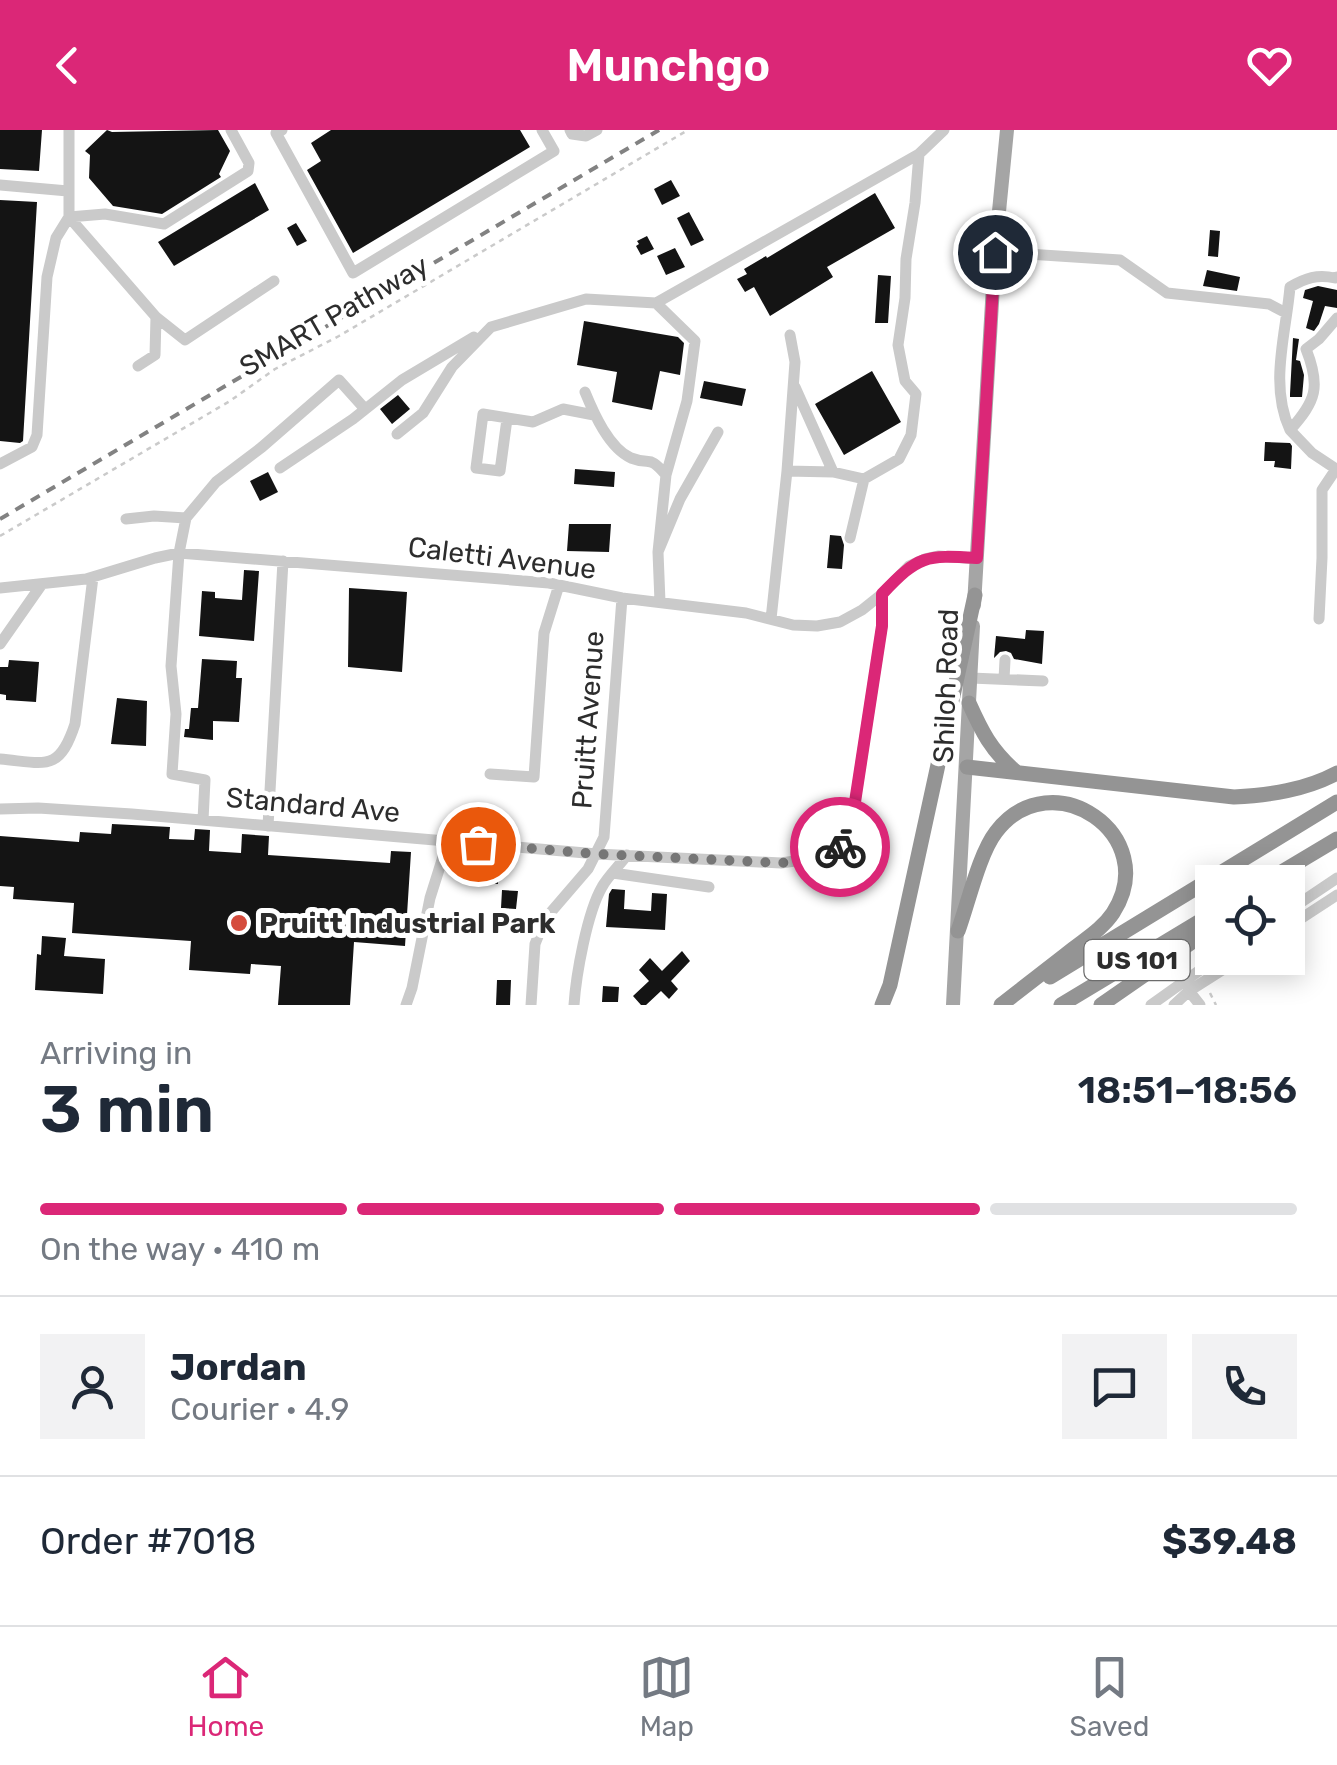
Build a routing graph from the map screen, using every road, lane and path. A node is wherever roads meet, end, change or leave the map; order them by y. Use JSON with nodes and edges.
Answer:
{"nodes":[{"id":1,"x":70,"y":130,"type":"edge"},
{"id":2,"x":231,"y":130,"type":"edge"},
{"id":3,"x":542,"y":130,"type":"edge"},
{"id":4,"x":570,"y":130,"type":"edge"},
{"id":5,"x":597,"y":130,"type":"edge"},
{"id":6,"x":688,"y":130,"type":"edge"},
{"id":7,"x":944,"y":130,"type":"edge"},
{"id":8,"x":1008,"y":130,"type":"edge"},
{"id":9,"x":278,"y":131,"type":"edge"},
{"id":10,"x":919,"y":154,"type":"junction"},
{"id":11,"x":0,"y":185,"type":"edge"},
{"id":12,"x":68,"y":191,"type":"junction"},
{"id":13,"x":69,"y":216,"type":"junction"},
{"id":14,"x":995,"y":252,"type":"junction"},
{"id":15,"x":1337,"y":276,"type":"edge"},
{"id":16,"x":274,"y":281,"type":"dead end"},
{"id":17,"x":656,"y":303,"type":"junction"},
{"id":18,"x":1286,"y":313,"type":"junction"},
{"id":19,"x":156,"y":318,"type":"junction"},
{"id":20,"x":1337,"y":318,"type":"edge"},
{"id":21,"x":491,"y":327,"type":"junction"},
{"id":22,"x":790,"y":335,"type":"dead end"},
{"id":23,"x":138,"y":366,"type":"dead end"},
{"id":24,"x":793,"y":383,"type":"junction"},
{"id":25,"x":585,"y":392,"type":"dead end"},
{"id":26,"x":365,"y":409,"type":"junction"},
{"id":27,"x":594,"y":415,"type":"junction"},
{"id":28,"x":507,"y":419,"type":"junction"},
{"id":29,"x":1290,"y":430,"type":"junction"},
{"id":30,"x":718,"y":432,"type":"dead end"},
{"id":31,"x":397,"y":434,"type":"dead end"},
{"id":32,"x":0,"y":464,"type":"edge"},
{"id":33,"x":280,"y":468,"type":"dead end"},
{"id":34,"x":787,"y":471,"type":"junction"},
{"id":35,"x":833,"y":472,"type":"junction"},
{"id":36,"x":666,"y":475,"type":"junction"},
{"id":37,"x":864,"y":479,"type":"junction"},
{"id":38,"x":126,"y":518,"type":"dead end"},
{"id":39,"x":186,"y":518,"type":"junction"},
{"id":40,"x":0,"y":536,"type":"edge"},
{"id":41,"x":850,"y":538,"type":"dead end"},
{"id":42,"x":658,"y":552,"type":"junction"},
{"id":43,"x":179,"y":554,"type":"junction"},
{"id":44,"x":977,"y":558,"type":"junction"},
{"id":45,"x":283,"y":561,"type":"junction"},
{"id":46,"x":93,"y":577,"type":"junction"},
{"id":47,"x":42,"y":584,"type":"junction"},
{"id":48,"x":560,"y":585,"type":"junction"},
{"id":49,"x":0,"y":588,"type":"edge"},
{"id":50,"x":882,"y":594,"type":"junction"},
{"id":51,"x":974,"y":595,"type":"junction"},
{"id":52,"x":622,"y":598,"type":"junction"},
{"id":53,"x":660,"y":602,"type":"junction"},
{"id":54,"x":771,"y":619,"type":"junction"},
{"id":55,"x":1319,"y":619,"type":"dead end"},
{"id":56,"x":0,"y":644,"type":"edge"},
{"id":57,"x":1005,"y":660,"type":"dead end"},
{"id":58,"x":970,"y":678,"type":"junction"},
{"id":59,"x":1004,"y":679,"type":"junction"},
{"id":60,"x":1043,"y":680,"type":"dead end"},
{"id":61,"x":970,"y":703,"type":"junction"},
{"id":62,"x":0,"y":759,"type":"edge"},
{"id":63,"x":967,"y":767,"type":"junction"},
{"id":64,"x":1015,"y":771,"type":"junction"},
{"id":65,"x":1337,"y":773,"type":"edge"},
{"id":66,"x":490,"y":774,"type":"dead end"},
{"id":67,"x":1337,"y":802,"type":"edge"},
{"id":68,"x":0,"y":809,"type":"edge"},
{"id":69,"x":203,"y":820,"type":"junction"},
{"id":70,"x":268,"y":826,"type":"junction"},
{"id":71,"x":1337,"y":838,"type":"edge"},
{"id":72,"x":448,"y":841,"type":"junction"},
{"id":73,"x":596,"y":854,"type":"junction"},
{"id":74,"x":627,"y":856,"type":"junction"},
{"id":75,"x":1295,"y":865,"type":"edge"},
{"id":76,"x":612,"y":873,"type":"junction"},
{"id":77,"x":1337,"y":878,"type":"edge"},
{"id":78,"x":710,"y":887,"type":"dead end"},
{"id":79,"x":1337,"y":895,"type":"edge"},
{"id":80,"x":1305,"y":900,"type":"edge"},
{"id":81,"x":1305,"y":916,"type":"edge"},
{"id":82,"x":1195,"y":924,"type":"edge"},
{"id":83,"x":958,"y":932,"type":"junction"},
{"id":84,"x":1195,"y":940,"type":"edge"},
{"id":85,"x":1195,"y":974,"type":"edge"},
{"id":86,"x":1214,"y":975,"type":"edge"},
{"id":87,"x":1208,"y":989,"type":"dead end"},
{"id":88,"x":1189,"y":991,"type":"junction"},
{"id":89,"x":953,"y":1000,"type":"edge"},
{"id":90,"x":406,"y":1005,"type":"edge"},
{"id":91,"x":531,"y":1005,"type":"edge"},
{"id":92,"x":574,"y":1005,"type":"edge"},
{"id":93,"x":882,"y":1005,"type":"edge"},
{"id":94,"x":1002,"y":1005,"type":"edge"},
{"id":95,"x":1061,"y":1005,"type":"edge"},
{"id":96,"x":1100,"y":1005,"type":"edge"},
{"id":97,"x":1151,"y":1005,"type":"edge"},
{"id":98,"x":1174,"y":1005,"type":"edge"},
{"id":99,"x":1200,"y":1005,"type":"edge"},
{"id":100,"x":1216,"y":1005,"type":"edge"}],
"edges":[{"from":1,"to":12,"type":"street"},
{"from":2,"to":13,"type":"street"},
{"from":3,"to":9,"type":"street"},
{"from":4,"to":5,"type":"street"},
{"from":6,"to":40,"type":"path","name":"SMART Pathway"},
{"from":7,"to":10,"type":"street"},
{"from":8,"to":14,"type":"main road","name":"Shiloh Road"},
{"from":10,"to":17,"type":"street"},
{"from":10,"to":37,"type":"street"},
{"from":11,"to":12,"type":"street"},
{"from":12,"to":13,"type":"street"},
{"from":13,"to":19,"type":"street"},
{"from":13,"to":32,"type":"street"},
{"from":14,"to":18,"type":"street"},
{"from":14,"to":44,"type":"main road","name":"Shiloh Road"},
{"from":15,"to":18,"type":"street"},
{"from":16,"to":19,"type":"street"},
{"from":17,"to":21,"type":"street"},
{"from":17,"to":36,"type":"street"},
{"from":18,"to":29,"type":"street"},
{"from":19,"to":23,"type":"street"},
{"from":20,"to":29,"type":"street"},
{"from":21,"to":26,"type":"street"},
{"from":21,"to":31,"type":"street"},
{"from":22,"to":24,"type":"street"},
{"from":24,"to":34,"type":"street"},
{"from":24,"to":35,"type":"street"},
{"from":25,"to":27,"type":"street"},
{"from":26,"to":33,"type":"street"},
{"from":26,"to":39,"type":"street"},
{"from":27,"to":28,"type":"street"},
{"from":27,"to":36,"type":"street"},
{"from":28,"to":28,"type":"street"},
{"from":29,"to":55,"type":"street"},
{"from":30,"to":42,"type":"street"},
{"from":34,"to":35,"type":"street"},
{"from":34,"to":54,"type":"street"},
{"from":35,"to":37,"type":"street"},
{"from":36,"to":42,"type":"street"},
{"from":37,"to":41,"type":"street"},
{"from":38,"to":39,"type":"street"},
{"from":39,"to":43,"type":"street"},
{"from":42,"to":53,"type":"street"},
{"from":43,"to":45,"type":"street","name":"Caletti Avenue"},
{"from":43,"to":46,"type":"street","name":"Caletti Avenue"},
{"from":43,"to":69,"type":"street"},
{"from":44,"to":50,"type":"street","name":"Caletti Avenue"},
{"from":44,"to":51,"type":"main road","name":"Shiloh Road"},
{"from":45,"to":48,"type":"street","name":"Caletti Avenue"},
{"from":45,"to":70,"type":"street"},
{"from":46,"to":47,"type":"street","name":"Caletti Avenue"},
{"from":46,"to":62,"type":"street"},
{"from":47,"to":49,"type":"street","name":"Caletti Avenue"},
{"from":47,"to":56,"type":"street"},
{"from":48,"to":52,"type":"street","name":"Caletti Avenue"},
{"from":48,"to":66,"type":"street"},
{"from":50,"to":54,"type":"street","name":"Caletti Avenue"},
{"from":50,"to":74,"type":"street","name":"Standard Ave"},
{"from":51,"to":58,"type":"main road","name":"Shiloh Road"},
{"from":51,"to":93,"type":"highway"},
{"from":52,"to":53,"type":"street","name":"Caletti Avenue"},
{"from":52,"to":73,"type":"street","name":"Pruitt Avenue"},
{"from":53,"to":54,"type":"street","name":"Caletti Avenue"},
{"from":57,"to":59,"type":"street"},
{"from":58,"to":59,"type":"street"},
{"from":58,"to":61,"type":"main road","name":"Shiloh Road"},
{"from":59,"to":60,"type":"street"},
{"from":61,"to":63,"type":"main road","name":"Shiloh Road"},
{"from":61,"to":64,"type":"highway"},
{"from":63,"to":64,"type":"highway"},
{"from":63,"to":83,"type":"main road","name":"Shiloh Road"},
{"from":64,"to":65,"type":"highway"},
{"from":67,"to":94,"type":"highway","number":"US 101"},
{"from":68,"to":69,"type":"street","name":"Standard Ave"},
{"from":69,"to":70,"type":"street","name":"Standard Ave"},
{"from":70,"to":72,"type":"street","name":"Standard Ave"},
{"from":71,"to":75,"type":"highway"},
{"from":72,"to":73,"type":"street","name":"Standard Ave"},
{"from":72,"to":90,"type":"street"},
{"from":73,"to":74,"type":"street","name":"Standard Ave"},
{"from":73,"to":91,"type":"street","name":"Pruitt Avenue"},
{"from":74,"to":76,"type":"street"},
{"from":76,"to":78,"type":"street"},
{"from":76,"to":92,"type":"street"},
{"from":77,"to":80,"type":"street"},
{"from":79,"to":81,"type":"street"},
{"from":82,"to":95,"type":"highway","number":"US 101"},
{"from":83,"to":89,"type":"main road","name":"Shiloh Road"},
{"from":83,"to":94,"type":"highway"},
{"from":84,"to":96,"type":"highway"},
{"from":85,"to":97,"type":"street"},
{"from":86,"to":88,"type":"street"},
{"from":87,"to":100,"type":"path"},
{"from":88,"to":98,"type":"street"},
{"from":88,"to":99,"type":"street"}]}
